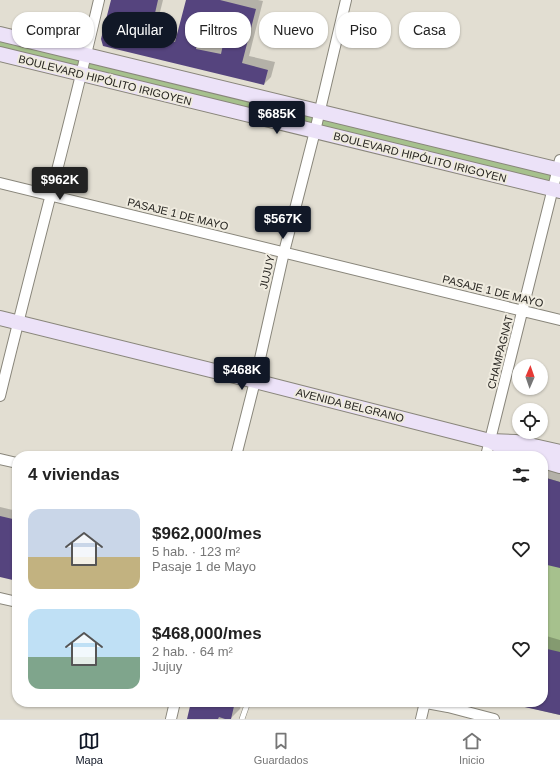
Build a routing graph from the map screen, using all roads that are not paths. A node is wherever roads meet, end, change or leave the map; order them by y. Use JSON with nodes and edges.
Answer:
{"nodes":[{"id":1,"x":99,"y":0,"type":"edge"},
{"id":2,"x":346,"y":0,"type":"edge"},
{"id":3,"x":0,"y":34,"type":"edge"},
{"id":4,"x":0,"y":54,"type":"edge"},
{"id":5,"x":86,"y":55,"type":"junction"},
{"id":6,"x":80,"y":74,"type":"junction"},
{"id":7,"x":319,"y":112,"type":"junction"},
{"id":8,"x":315,"y":131,"type":"junction"},
{"id":9,"x":559,"y":167,"type":"edge"},
{"id":10,"x":0,"y":183,"type":"edge"},
{"id":11,"x":556,"y":191,"type":"edge"},
{"id":12,"x":50,"y":195,"type":"junction"},
{"id":13,"x":284,"y":252,"type":"junction"},
{"id":14,"x":522,"y":311,"type":"junction"},
{"id":15,"x":0,"y":318,"type":"edge"},
{"id":16,"x":560,"y":320,"type":"edge"},
{"id":17,"x":18,"y":323,"type":"junction"},
{"id":18,"x":255,"y":381,"type":"junction"},
{"id":19,"x":0,"y":396,"type":"edge"},
{"id":20,"x":490,"y":441,"type":"junction"},
{"id":21,"x":237,"y":451,"type":"edge"},
{"id":22,"x":487,"y":451,"type":"edge"},
{"id":23,"x":508,"y":451,"type":"edge"},
{"id":24,"x":560,"y":452,"type":"edge"},
{"id":25,"x":0,"y":459,"type":"edge"},
{"id":26,"x":12,"y":462,"type":"edge"},
{"id":27,"x":548,"y":462,"type":"edge"},
{"id":28,"x":560,"y":466,"type":"edge"},
{"id":29,"x":0,"y":598,"type":"edge"},
{"id":30,"x":12,"y":601,"type":"edge"},
{"id":31,"x":174,"y":707,"type":"edge"},
{"id":32,"x":246,"y":707,"type":"edge"},
{"id":33,"x":423,"y":707,"type":"edge"},
{"id":34,"x":448,"y":707,"type":"edge"},
{"id":35,"x":171,"y":719,"type":"edge"},
{"id":36,"x":242,"y":719,"type":"edge"},
{"id":37,"x":421,"y":719,"type":"edge"},
{"id":38,"x":494,"y":719,"type":"edge"}],
"edges":[{"from":1,"to":5,"type":"street"},
{"from":2,"to":7,"type":"street","name":"JUJUY"},
{"from":3,"to":5,"type":"street","name":"BOULEVARD HIPÓLITO IRIGOYEN"},
{"from":4,"to":6,"type":"street","name":"BOULEVARD HIPÓLITO IRIGOYEN"},
{"from":5,"to":6,"type":"street"},
{"from":5,"to":7,"type":"street","name":"BOULEVARD HIPÓLITO IRIGOYEN"},
{"from":6,"to":8,"type":"street","name":"BOULEVARD HIPÓLITO IRIGOYEN"},
{"from":6,"to":12,"type":"street"},
{"from":7,"to":8,"type":"street","name":"JUJUY"},
{"from":7,"to":9,"type":"street","name":"BOULEVARD HIPÓLITO IRIGOYEN"},
{"from":8,"to":11,"type":"street","name":"BOULEVARD HIPÓLITO IRIGOYEN"},
{"from":8,"to":13,"type":"street","name":"JUJUY"},
{"from":9,"to":11,"type":"street","name":"CHAMPAGNAT"},
{"from":10,"to":12,"type":"street","name":"PASAJE 1 DE MAYO"},
{"from":11,"to":14,"type":"street","name":"CHAMPAGNAT"},
{"from":12,"to":13,"type":"street","name":"PASAJE 1 DE MAYO"},
{"from":12,"to":17,"type":"street"},
{"from":13,"to":14,"type":"street","name":"PASAJE 1 DE MAYO"},
{"from":13,"to":18,"type":"street","name":"JUJUY"},
{"from":14,"to":16,"type":"street","name":"PASAJE 1 DE MAYO"},
{"from":14,"to":20,"type":"street","name":"CHAMPAGNAT"},
{"from":15,"to":17,"type":"street","name":"AVENIDA BELGRANO"},
{"from":17,"to":18,"type":"street","name":"AVENIDA BELGRANO"},
{"from":17,"to":19,"type":"street"},
{"from":18,"to":20,"type":"street","name":"AVENIDA BELGRANO"},
{"from":18,"to":21,"type":"street","name":"JUJUY"},
{"from":20,"to":22,"type":"street","name":"CHAMPAGNAT"},
{"from":20,"to":23,"type":"street","name":"AVENIDA BELGRANO"},
{"from":20,"to":24,"type":"street","name":"AVENIDA BELGRANO"},
{"from":25,"to":26,"type":"street"},
{"from":27,"to":28,"type":"street"},
{"from":29,"to":30,"type":"street"},
{"from":31,"to":35,"type":"street"},
{"from":32,"to":36,"type":"lane"},
{"from":33,"to":37,"type":"street"},
{"from":34,"to":38,"type":"street"}]}
